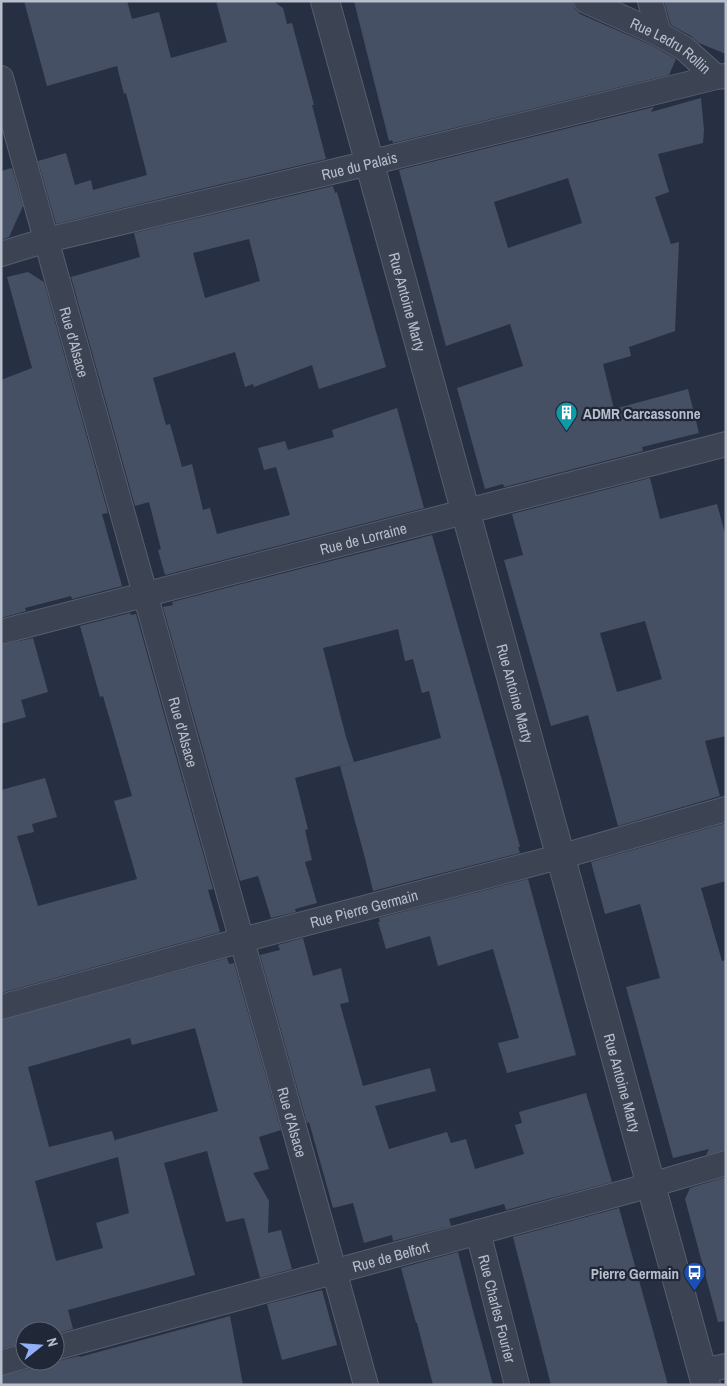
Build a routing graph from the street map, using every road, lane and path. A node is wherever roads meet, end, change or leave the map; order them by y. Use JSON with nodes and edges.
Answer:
{"nodes":[{"id":1,"x":325,"y":1,"type":"edge"},
{"id":2,"x":586,"y":1,"type":"edge"},
{"id":3,"x":650,"y":1,"type":"edge"},
{"id":4,"x":659,"y":34,"type":"junction"},
{"id":5,"x":721,"y":76,"type":"edge"},
{"id":6,"x":1,"y":78,"type":"edge"},
{"id":7,"x":369,"y":163,"type":"junction"},
{"id":8,"x":46,"y":240,"type":"junction"},
{"id":9,"x":1,"y":254,"type":"edge"},
{"id":10,"x":726,"y":444,"type":"edge"},
{"id":11,"x":466,"y":512,"type":"junction"},
{"id":12,"x":145,"y":594,"type":"junction"},
{"id":13,"x":1,"y":632,"type":"edge"},
{"id":14,"x":726,"y":809,"type":"edge"},
{"id":15,"x":560,"y":856,"type":"junction"},
{"id":16,"x":242,"y":940,"type":"junction"},
{"id":17,"x":1,"y":1007,"type":"edge"},
{"id":18,"x":726,"y":1163,"type":"edge"},
{"id":19,"x":651,"y":1185,"type":"junction"},
{"id":20,"x":478,"y":1232,"type":"junction"},
{"id":21,"x":334,"y":1271,"type":"junction"},
{"id":22,"x":65,"y":1345,"type":"edge"},
{"id":23,"x":15,"y":1359,"type":"edge"},
{"id":24,"x":1,"y":1363,"type":"edge"},
{"id":25,"x":711,"y":1374,"type":"edge"},
{"id":26,"x":366,"y":1385,"type":"edge"},
{"id":27,"x":517,"y":1385,"type":"edge"}],
"edges":[{"from":1,"to":7,"type":"street","name":"Rue Antoine Marty"},
{"from":2,"to":4,"type":"street","name":"Rue Ledru Rollin"},
{"from":3,"to":4,"type":"street"},
{"from":4,"to":5,"type":"street","name":"Rue Ledru Rollin"},
{"from":5,"to":7,"type":"street","name":"Rue du Palais"},
{"from":6,"to":8,"type":"street","name":"Rue d'Alsace"},
{"from":7,"to":8,"type":"street","name":"Rue du Palais"},
{"from":7,"to":11,"type":"street","name":"Rue Antoine Marty"},
{"from":8,"to":9,"type":"street","name":"Rue du Palais"},
{"from":8,"to":12,"type":"street","name":"Rue d'Alsace"},
{"from":10,"to":11,"type":"street","name":"Rue de Lorraine"},
{"from":11,"to":12,"type":"street","name":"Rue de Lorraine"},
{"from":11,"to":15,"type":"street","name":"Rue Antoine Marty"},
{"from":12,"to":13,"type":"street","name":"Rue de Lorraine"},
{"from":12,"to":16,"type":"street","name":"Rue d'Alsace"},
{"from":14,"to":15,"type":"street","name":"Rue Pierre Germain"},
{"from":15,"to":16,"type":"street","name":"Rue Pierre Germain"},
{"from":15,"to":19,"type":"street","name":"Rue Antoine Marty"},
{"from":16,"to":17,"type":"street","name":"Rue Pierre Germain"},
{"from":16,"to":21,"type":"street","name":"Rue d'Alsace"},
{"from":18,"to":19,"type":"street","name":"Rue de Belfort"},
{"from":19,"to":20,"type":"street","name":"Rue de Belfort"},
{"from":19,"to":25,"type":"street","name":"Rue Antoine Marty"},
{"from":20,"to":21,"type":"street","name":"Rue de Belfort"},
{"from":20,"to":27,"type":"street","name":"Rue Charles Fourier"},
{"from":21,"to":22,"type":"street","name":"Rue de Belfort"},
{"from":21,"to":26,"type":"street","name":"Rue d'Alsace"},
{"from":23,"to":24,"type":"street"}]}
